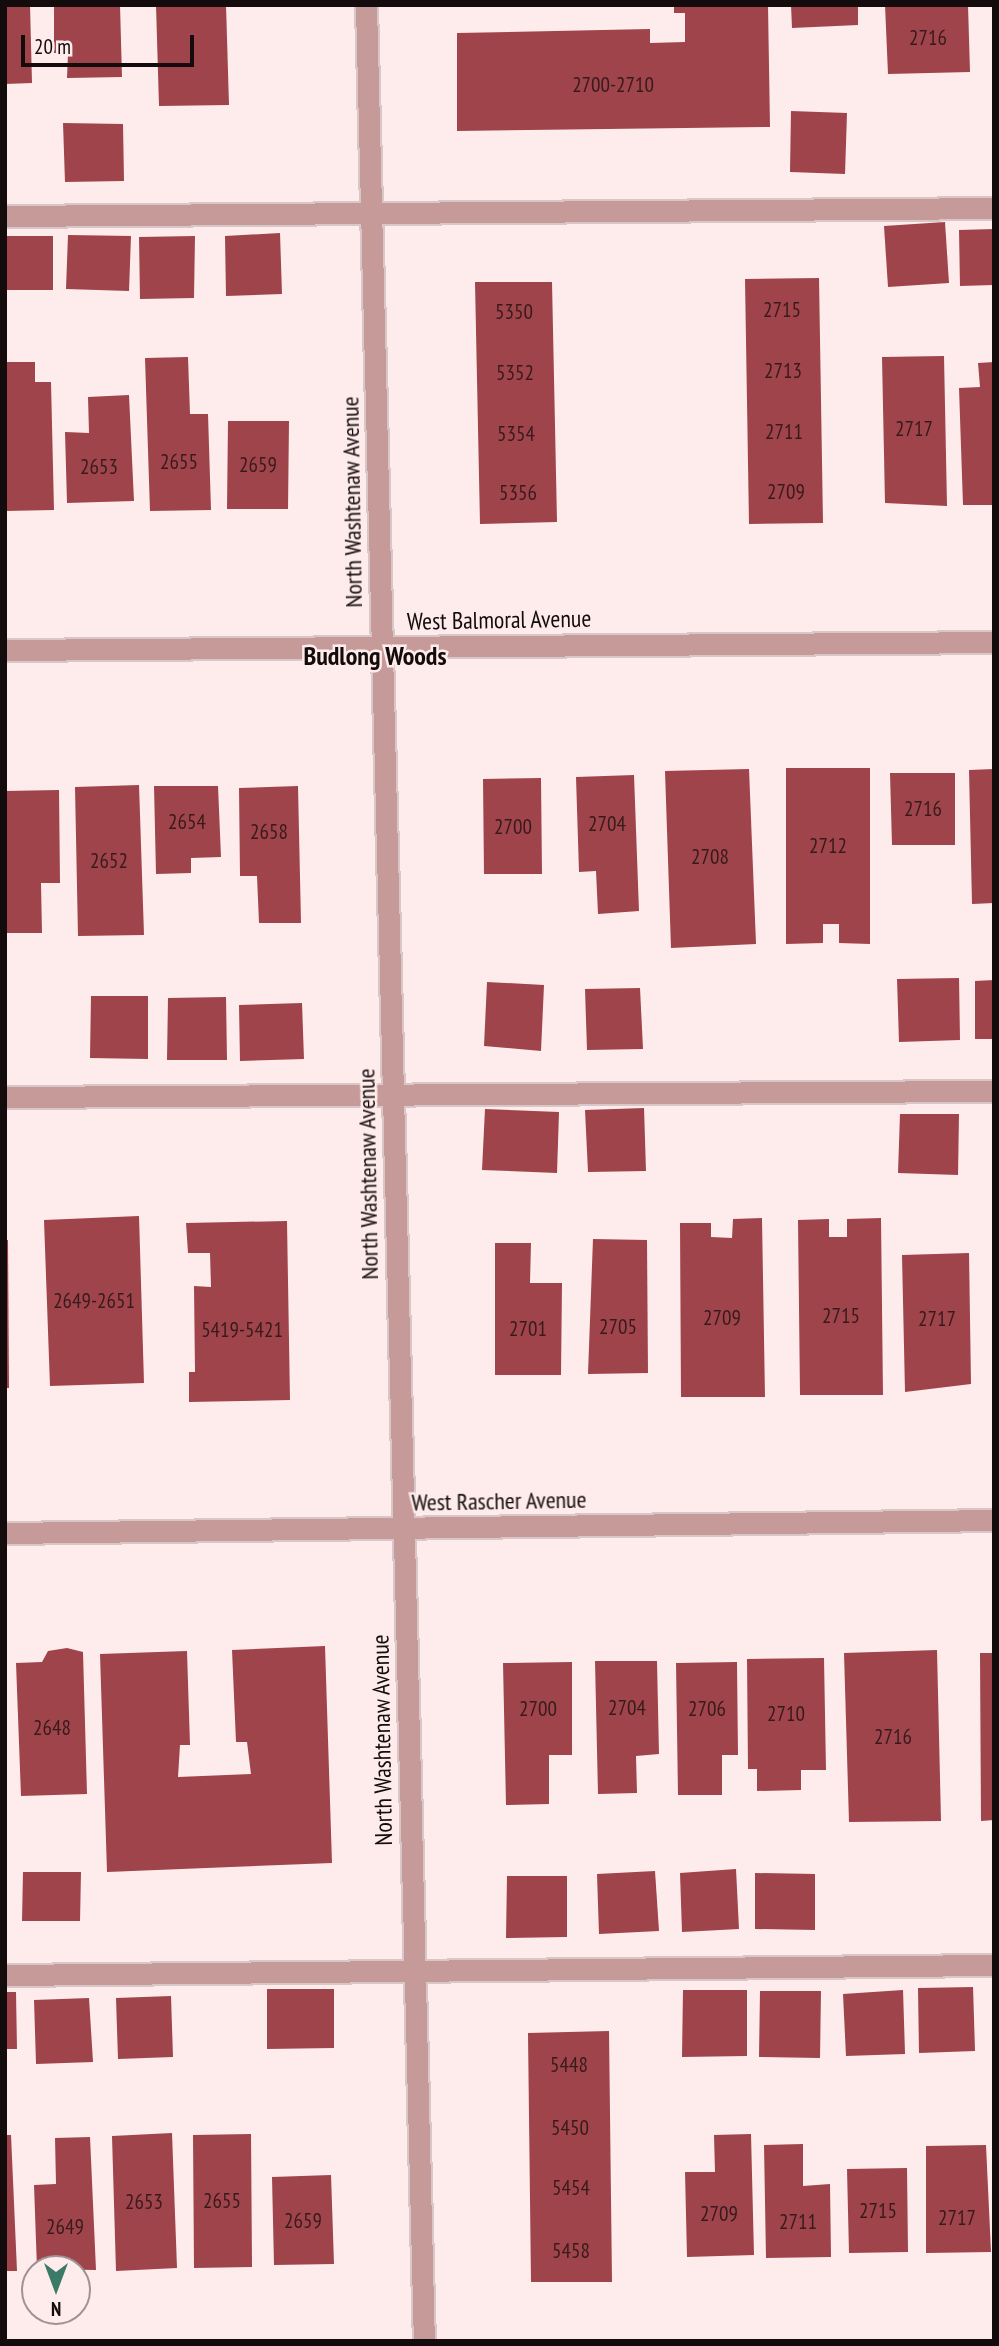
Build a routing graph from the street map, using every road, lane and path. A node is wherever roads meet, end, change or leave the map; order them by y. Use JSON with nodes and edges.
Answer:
{"nodes":[{"id":1,"x":366,"y":5,"type":"edge"},
{"id":2,"x":994,"y":208,"type":"edge"},
{"id":3,"x":371,"y":213,"type":"junction"},
{"id":4,"x":5,"y":216,"type":"edge"},
{"id":5,"x":994,"y":642,"type":"edge"},
{"id":6,"x":381,"y":647,"type":"junction"},
{"id":7,"x":5,"y":650,"type":"edge"},
{"id":8,"x":994,"y":1091,"type":"edge"},
{"id":9,"x":393,"y":1095,"type":"junction"},
{"id":10,"x":5,"y":1097,"type":"edge"},
{"id":11,"x":994,"y":1520,"type":"edge"},
{"id":12,"x":403,"y":1528,"type":"junction"},
{"id":13,"x":5,"y":1533,"type":"edge"},
{"id":14,"x":994,"y":1965,"type":"edge"},
{"id":15,"x":414,"y":1971,"type":"junction"},
{"id":16,"x":5,"y":1975,"type":"edge"},
{"id":17,"x":424,"y":2341,"type":"edge"}],
"edges":[{"from":1,"to":3,"type":"street","name":"North Washtenaw Avenue"},
{"from":2,"to":3,"type":"street"},
{"from":3,"to":4,"type":"street"},
{"from":3,"to":6,"type":"street","name":"North Washtenaw Avenue"},
{"from":5,"to":6,"type":"street","name":"West Balmoral Avenue"},
{"from":6,"to":7,"type":"street","name":"West Balmoral Avenue"},
{"from":6,"to":9,"type":"street","name":"North Washtenaw Avenue"},
{"from":8,"to":9,"type":"street"},
{"from":9,"to":10,"type":"street"},
{"from":9,"to":12,"type":"street","name":"North Washtenaw Avenue"},
{"from":11,"to":12,"type":"street","name":"West Rascher Avenue"},
{"from":12,"to":13,"type":"street","name":"West Rascher Avenue"},
{"from":12,"to":15,"type":"street","name":"North Washtenaw Avenue"},
{"from":14,"to":15,"type":"street"},
{"from":15,"to":16,"type":"street"},
{"from":15,"to":17,"type":"street","name":"North Washtenaw Avenue"}]}
